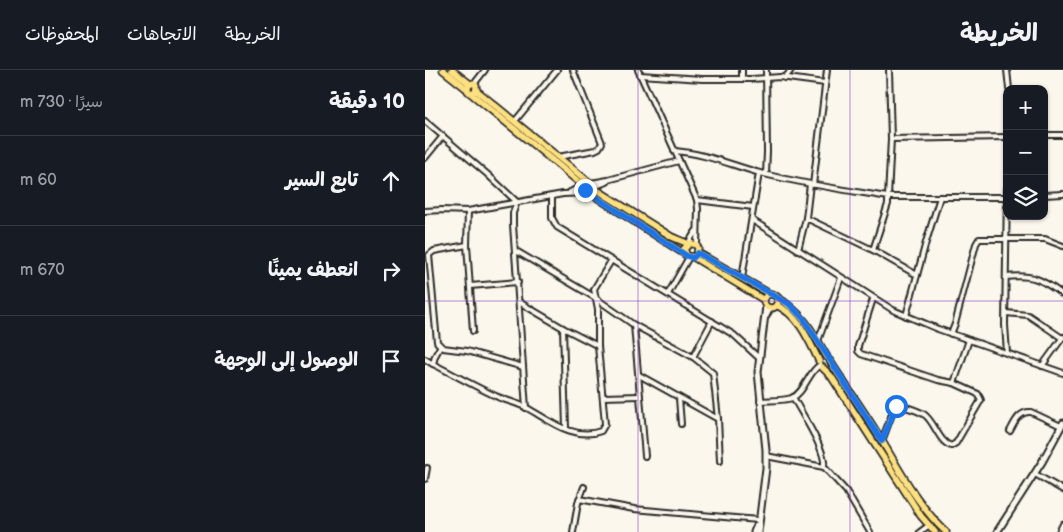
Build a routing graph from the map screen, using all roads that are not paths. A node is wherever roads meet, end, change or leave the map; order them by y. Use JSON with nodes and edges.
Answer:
{"nodes":[{"id":1,"x":443,"y":70,"type":"edge"},
{"id":2,"x":452,"y":70,"type":"edge"},
{"id":3,"x":485,"y":70,"type":"edge"},
{"id":4,"x":557,"y":70,"type":"edge"},
{"id":5,"x":573,"y":70,"type":"edge"},
{"id":6,"x":638,"y":70,"type":"edge"},
{"id":7,"x":742,"y":70,"type":"edge"},
{"id":8,"x":766,"y":70,"type":"edge"},
{"id":9,"x":791,"y":70,"type":"edge"},
{"id":10,"x":827,"y":70,"type":"edge"},
{"id":11,"x":889,"y":70,"type":"edge"},
{"id":12,"x":1007,"y":70,"type":"edge"},
{"id":13,"x":640,"y":75,"type":"junction"},
{"id":14,"x":766,"y":78,"type":"junction"},
{"id":15,"x":785,"y":78,"type":"junction"},
{"id":16,"x":742,"y":79,"type":"junction"},
{"id":17,"x":825,"y":83,"type":"junction"},
{"id":18,"x":1009,"y":85,"type":"edge"},
{"id":19,"x":472,"y":88,"type":"junction"},
{"id":20,"x":425,"y":120,"type":"edge"},
{"id":21,"x":515,"y":121,"type":"junction"},
{"id":22,"x":1063,"y":134,"type":"edge"},
{"id":23,"x":1048,"y":135,"type":"edge"},
{"id":24,"x":443,"y":136,"type":"junction"},
{"id":25,"x":1003,"y":137,"type":"edge"},
{"id":26,"x":891,"y":138,"type":"junction"},
{"id":27,"x":674,"y":151,"type":"junction"},
{"id":28,"x":558,"y":157,"type":"junction"},
{"id":29,"x":425,"y":158,"type":"edge"},
{"id":30,"x":679,"y":161,"type":"junction"},
{"id":31,"x":759,"y":173,"type":"junction"},
{"id":32,"x":766,"y":174,"type":"junction"},
{"id":33,"x":812,"y":185,"type":"junction"},
{"id":34,"x":589,"y":187,"type":"junction"},
{"id":35,"x":563,"y":194,"type":"junction"},
{"id":36,"x":1063,"y":194,"type":"edge"},
{"id":37,"x":1048,"y":195,"type":"edge"},
{"id":38,"x":552,"y":196,"type":"junction"},
{"id":39,"x":941,"y":197,"type":"junction"},
{"id":40,"x":1003,"y":197,"type":"edge"},
{"id":41,"x":887,"y":198,"type":"junction"},
{"id":42,"x":697,"y":200,"type":"junction"},
{"id":43,"x":517,"y":202,"type":"junction"},
{"id":44,"x":753,"y":207,"type":"junction"},
{"id":45,"x":425,"y":211,"type":"edge"},
{"id":46,"x":468,"y":212,"type":"junction"},
{"id":47,"x":805,"y":218,"type":"junction"},
{"id":48,"x":752,"y":220,"type":"junction"},
{"id":49,"x":1006,"y":220,"type":"edge"},
{"id":50,"x":1005,"y":240,"type":"junction"},
{"id":51,"x":692,"y":244,"type":"junction"},
{"id":52,"x":467,"y":245,"type":"junction"},
{"id":53,"x":1063,"y":246,"type":"edge"},
{"id":54,"x":434,"y":250,"type":"junction"},
{"id":55,"x":798,"y":250,"type":"junction"},
{"id":56,"x":873,"y":250,"type":"junction"},
{"id":57,"x":516,"y":251,"type":"junction"},
{"id":58,"x":425,"y":252,"type":"edge"},
{"id":59,"x":698,"y":253,"type":"junction"},
{"id":60,"x":689,"y":257,"type":"junction"},
{"id":61,"x":611,"y":261,"type":"junction"},
{"id":62,"x":917,"y":275,"type":"junction"},
{"id":63,"x":1006,"y":277,"type":"junction"},
{"id":64,"x":742,"y":278,"type":"junction"},
{"id":65,"x":841,"y":278,"type":"junction"},
{"id":66,"x":518,"y":282,"type":"junction"},
{"id":67,"x":470,"y":286,"type":"junction"},
{"id":68,"x":668,"y":294,"type":"junction"},
{"id":69,"x":772,"y":295,"type":"junction"},
{"id":70,"x":1063,"y":295,"type":"edge"},
{"id":71,"x":594,"y":297,"type":"junction"},
{"id":72,"x":873,"y":299,"type":"junction"},
{"id":73,"x":519,"y":302,"type":"junction"},
{"id":74,"x":769,"y":305,"type":"junction"},
{"id":75,"x":1006,"y":313,"type":"junction"},
{"id":76,"x":907,"y":316,"type":"junction"},
{"id":77,"x":712,"y":322,"type":"junction"},
{"id":78,"x":634,"y":325,"type":"junction"},
{"id":79,"x":563,"y":328,"type":"junction"},
{"id":80,"x":473,"y":332,"type":"dead end"},
{"id":81,"x":951,"y":334,"type":"junction"},
{"id":82,"x":1063,"y":338,"type":"edge"},
{"id":83,"x":969,"y":340,"type":"junction"},
{"id":84,"x":818,"y":341,"type":"junction"},
{"id":85,"x":598,"y":346,"type":"junction"},
{"id":86,"x":440,"y":347,"type":"junction"},
{"id":87,"x":1007,"y":353,"type":"junction"},
{"id":88,"x":693,"y":356,"type":"junction"},
{"id":89,"x":759,"y":358,"type":"junction"},
{"id":90,"x":828,"y":359,"type":"junction"},
{"id":91,"x":425,"y":360,"type":"edge"},
{"id":92,"x":433,"y":364,"type":"junction"},
{"id":93,"x":821,"y":364,"type":"junction"},
{"id":94,"x":1042,"y":366,"type":"junction"},
{"id":95,"x":523,"y":367,"type":"junction"},
{"id":96,"x":1063,"y":373,"type":"edge"},
{"id":97,"x":639,"y":375,"type":"junction"},
{"id":98,"x":954,"y":383,"type":"junction"},
{"id":99,"x":603,"y":396,"type":"junction"},
{"id":100,"x":640,"y":396,"type":"junction"},
{"id":101,"x":793,"y":397,"type":"junction"},
{"id":102,"x":679,"y":398,"type":"junction"},
{"id":103,"x":760,"y":401,"type":"junction"},
{"id":104,"x":526,"y":408,"type":"junction"},
{"id":105,"x":718,"y":419,"type":"junction"},
{"id":106,"x":681,"y":424,"type":"dead end"},
{"id":107,"x":1062,"y":425,"type":"edge"},
{"id":108,"x":566,"y":428,"type":"junction"},
{"id":109,"x":1010,"y":432,"type":"dead end"},
{"id":110,"x":882,"y":441,"type":"junction"},
{"id":111,"x":645,"y":456,"type":"dead end"},
{"id":112,"x":766,"y":456,"type":"junction"},
{"id":113,"x":720,"y":461,"type":"dead end"},
{"id":114,"x":824,"y":467,"type":"junction"},
{"id":115,"x":427,"y":468,"type":"dead end"},
{"id":116,"x":1035,"y":474,"type":"junction"},
{"id":117,"x":425,"y":479,"type":"edge"},
{"id":118,"x":584,"y":487,"type":"dead end"},
{"id":119,"x":1063,"y":490,"type":"edge"},
{"id":120,"x":579,"y":499,"type":"junction"},
{"id":121,"x":758,"y":522,"type":"junction"},
{"id":122,"x":1063,"y":524,"type":"edge"},
{"id":123,"x":928,"y":526,"type":"junction"},
{"id":124,"x":573,"y":532,"type":"edge"},
{"id":125,"x":754,"y":532,"type":"edge"},
{"id":126,"x":758,"y":532,"type":"edge"},
{"id":127,"x":870,"y":532,"type":"edge"},
{"id":128,"x":920,"y":532,"type":"edge"},
{"id":129,"x":935,"y":532,"type":"edge"},
{"id":130,"x":946,"y":532,"type":"edge"},
{"id":131,"x":997,"y":532,"type":"edge"},
{"id":132,"x":1059,"y":532,"type":"edge"}],
"edges":[{"from":1,"to":19,"type":"main road"},
{"from":2,"to":19,"type":"main road"},
{"from":3,"to":19,"type":"street"},
{"from":4,"to":21,"type":"street"},
{"from":5,"to":28,"type":"street"},
{"from":6,"to":13,"type":"street"},
{"from":7,"to":16,"type":"street"},
{"from":8,"to":14,"type":"street"},
{"from":9,"to":15,"type":"street"},
{"from":10,"to":17,"type":"street"},
{"from":11,"to":26,"type":"street"},
{"from":12,"to":18,"type":"street"},
{"from":13,"to":16,"type":"street"},
{"from":13,"to":27,"type":"street"},
{"from":14,"to":15,"type":"street"},
{"from":14,"to":16,"type":"street"},
{"from":14,"to":32,"type":"street"},
{"from":15,"to":17,"type":"street"},
{"from":17,"to":33,"type":"street"},
{"from":19,"to":21,"type":"main road"},
{"from":19,"to":34,"type":"main road"},
{"from":20,"to":24,"type":"street"},
{"from":21,"to":28,"type":"main road"},
{"from":22,"to":23,"type":"street"},
{"from":24,"to":29,"type":"street"},
{"from":24,"to":43,"type":"street"},
{"from":25,"to":26,"type":"street"},
{"from":26,"to":41,"type":"street"},
{"from":27,"to":30,"type":"street"},
{"from":27,"to":31,"type":"street"},
{"from":28,"to":34,"type":"main road"},
{"from":30,"to":34,"type":"street"},
{"from":30,"to":42,"type":"street"},
{"from":31,"to":32,"type":"street"},
{"from":31,"to":44,"type":"street"},
{"from":32,"to":33,"type":"street"},
{"from":33,"to":41,"type":"street"},
{"from":33,"to":47,"type":"street"},
{"from":34,"to":35,"type":"street"},
{"from":34,"to":35,"type":"street"},
{"from":34,"to":51,"type":"main road"},
{"from":34,"to":60,"type":"main road"},
{"from":35,"to":38,"type":"street"},
{"from":36,"to":37,"type":"street"},
{"from":38,"to":43,"type":"street"},
{"from":38,"to":61,"type":"street"},
{"from":39,"to":40,"type":"street"},
{"from":39,"to":41,"type":"street"},
{"from":39,"to":62,"type":"street"},
{"from":41,"to":56,"type":"street"},
{"from":42,"to":44,"type":"street"},
{"from":42,"to":51,"type":"street"},
{"from":43,"to":46,"type":"street"},
{"from":43,"to":57,"type":"street"},
{"from":44,"to":48,"type":"street"},
{"from":45,"to":46,"type":"street"},
{"from":46,"to":52,"type":"street"},
{"from":47,"to":55,"type":"street"},
{"from":47,"to":56,"type":"street"},
{"from":48,"to":55,"type":"street"},
{"from":48,"to":64,"type":"street"},
{"from":49,"to":50,"type":"street"},
{"from":50,"to":53,"type":"street"},
{"from":50,"to":63,"type":"street"},
{"from":50,"to":81,"type":"street"},
{"from":51,"to":59,"type":"main road"},
{"from":51,"to":60,"type":"main road"},
{"from":52,"to":54,"type":"street"},
{"from":52,"to":67,"type":"street"},
{"from":54,"to":58,"type":"street"},
{"from":54,"to":86,"type":"street"},
{"from":55,"to":65,"type":"street"},
{"from":56,"to":62,"type":"street"},
{"from":57,"to":66,"type":"street"},
{"from":57,"to":71,"type":"street"},
{"from":59,"to":60,"type":"main road"},
{"from":59,"to":64,"type":"main road"},
{"from":60,"to":68,"type":"street"},
{"from":60,"to":74,"type":"main road"},
{"from":61,"to":68,"type":"street"},
{"from":61,"to":71,"type":"street"},
{"from":62,"to":76,"type":"street"},
{"from":63,"to":70,"type":"street"},
{"from":63,"to":75,"type":"street"},
{"from":64,"to":69,"type":"main road"},
{"from":65,"to":72,"type":"street"},
{"from":65,"to":84,"type":"street"},
{"from":66,"to":67,"type":"street"},
{"from":66,"to":73,"type":"street"},
{"from":67,"to":80,"type":"street"},
{"from":68,"to":77,"type":"street"},
{"from":69,"to":74,"type":"main road"},
{"from":69,"to":74,"type":"main road"},
{"from":69,"to":84,"type":"main road"},
{"from":71,"to":78,"type":"street"},
{"from":71,"to":85,"type":"street"},
{"from":72,"to":76,"type":"street"},
{"from":72,"to":98,"type":"street"},
{"from":73,"to":79,"type":"street"},
{"from":73,"to":95,"type":"street"},
{"from":74,"to":89,"type":"street"},
{"from":74,"to":93,"type":"main road"},
{"from":75,"to":82,"type":"street"},
{"from":75,"to":87,"type":"street"},
{"from":76,"to":81,"type":"street"},
{"from":77,"to":88,"type":"street"},
{"from":77,"to":89,"type":"street"},
{"from":78,"to":88,"type":"street"},
{"from":78,"to":97,"type":"street"},
{"from":79,"to":85,"type":"street"},
{"from":79,"to":108,"type":"street"},
{"from":81,"to":83,"type":"street"},
{"from":82,"to":94,"type":"street"},
{"from":83,"to":87,"type":"street"},
{"from":83,"to":98,"type":"street"},
{"from":84,"to":90,"type":"main road"},
{"from":85,"to":99,"type":"street"},
{"from":86,"to":92,"type":"street"},
{"from":86,"to":95,"type":"street"},
{"from":87,"to":94,"type":"street"},
{"from":88,"to":105,"type":"street"},
{"from":89,"to":103,"type":"street"},
{"from":90,"to":93,"type":"main road"},
{"from":90,"to":93,"type":"main road"},
{"from":90,"to":110,"type":"main road"},
{"from":91,"to":92,"type":"street"},
{"from":92,"to":104,"type":"street"},
{"from":93,"to":101,"type":"street"},
{"from":93,"to":123,"type":"main road"},
{"from":94,"to":96,"type":"street"},
{"from":95,"to":104,"type":"street"},
{"from":97,"to":100,"type":"street"},
{"from":97,"to":102,"type":"street"},
{"from":98,"to":110,"type":"street"},
{"from":99,"to":100,"type":"street"},
{"from":99,"to":108,"type":"street"},
{"from":100,"to":111,"type":"street"},
{"from":101,"to":103,"type":"street"},
{"from":101,"to":114,"type":"street"},
{"from":102,"to":105,"type":"street"},
{"from":102,"to":106,"type":"street"},
{"from":103,"to":112,"type":"street"},
{"from":104,"to":108,"type":"street"},
{"from":105,"to":113,"type":"street"},
{"from":107,"to":109,"type":"street"},
{"from":107,"to":116,"type":"street"},
{"from":110,"to":130,"type":"main road"},
{"from":112,"to":114,"type":"street"},
{"from":112,"to":121,"type":"street"},
{"from":114,"to":127,"type":"street"},
{"from":115,"to":117,"type":"street"},
{"from":116,"to":119,"type":"street"},
{"from":116,"to":131,"type":"street"},
{"from":118,"to":120,"type":"street"},
{"from":120,"to":121,"type":"street"},
{"from":120,"to":124,"type":"street"},
{"from":121,"to":125,"type":"street"},
{"from":121,"to":126,"type":"street"},
{"from":122,"to":132,"type":"street"},
{"from":123,"to":128,"type":"street"},
{"from":123,"to":129,"type":"main road"}]}
